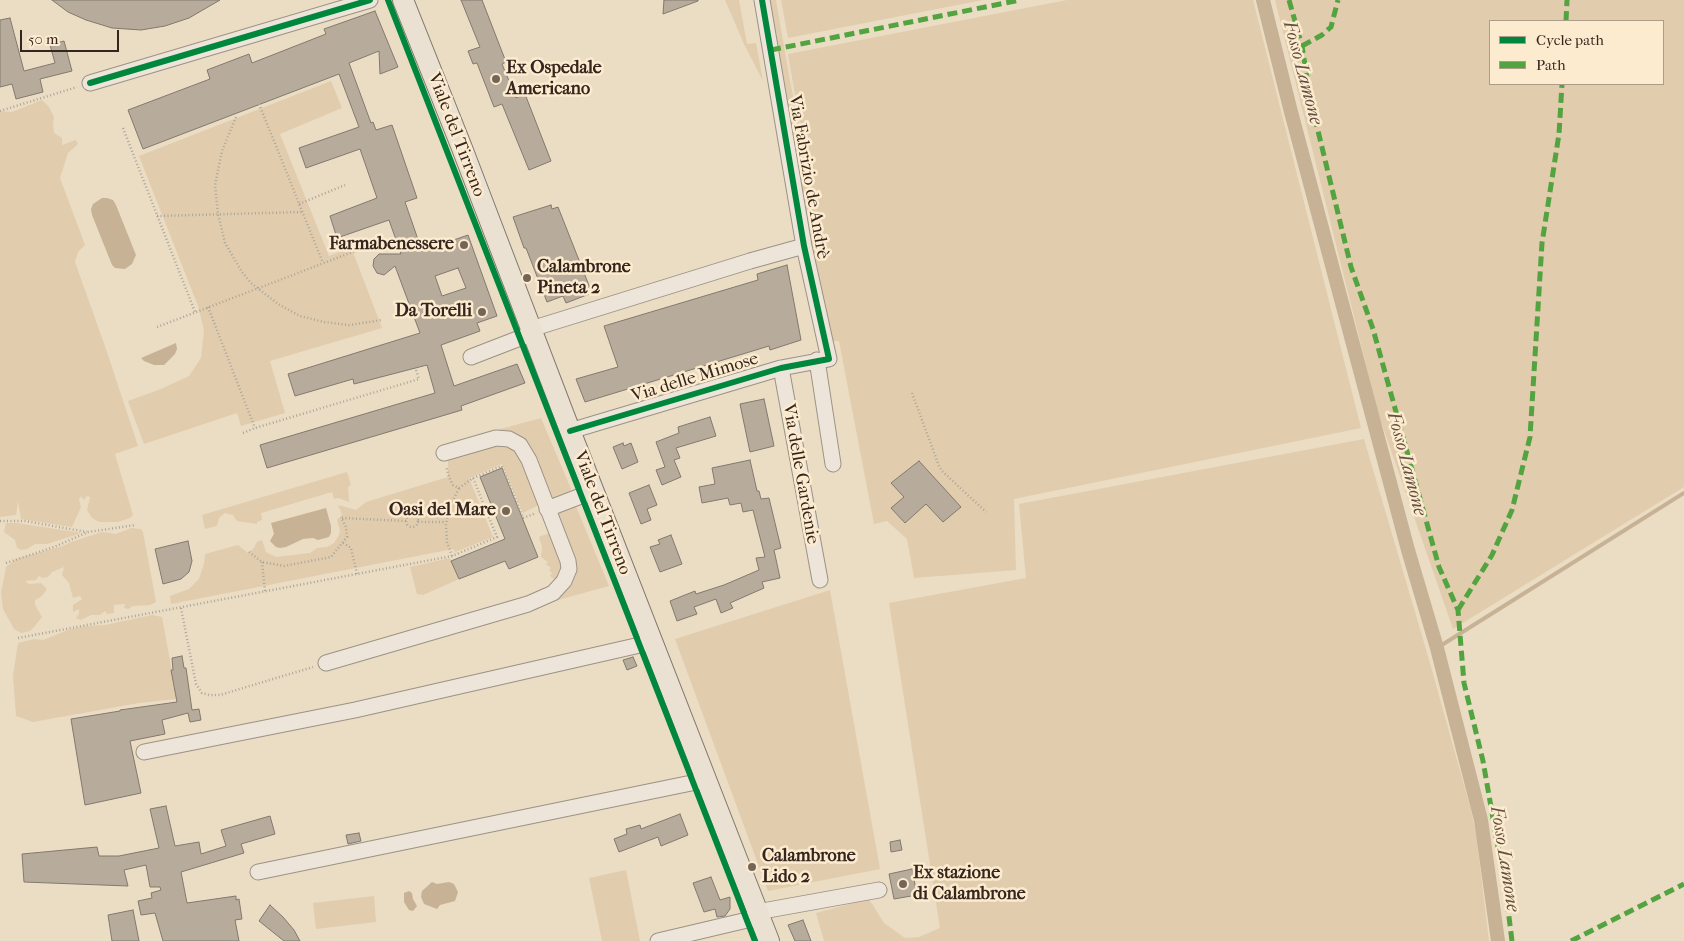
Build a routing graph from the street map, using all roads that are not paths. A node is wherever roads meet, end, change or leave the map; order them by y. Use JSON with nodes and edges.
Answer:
{"nodes":[{"id":1,"x":370,"y":0,"type":"edge"},
{"id":2,"x":403,"y":0,"type":"edge"},
{"id":3,"x":762,"y":0,"type":"edge"},
{"id":4,"x":90,"y":83,"type":"road end"},
{"id":5,"x":804,"y":246,"type":"junction"},
{"id":6,"x":532,"y":331,"type":"junction"},
{"id":7,"x":471,"y":356,"type":"dead end"},
{"id":8,"x":823,"y":359,"type":"junction"},
{"id":9,"x":781,"y":368,"type":"junction"},
{"id":10,"x":570,"y":431,"type":"junction"},
{"id":11,"x":444,"y":453,"type":"road end"},
{"id":12,"x":833,"y":464,"type":"dead end"},
{"id":13,"x":594,"y":491,"type":"junction"},
{"id":14,"x":547,"y":509,"type":"junction"},
{"id":15,"x":820,"y":580,"type":"dead end"},
{"id":16,"x":653,"y":642,"type":"junction"},
{"id":17,"x":326,"y":663,"type":"road end"},
{"id":18,"x":144,"y":752,"type":"dead end"},
{"id":19,"x":706,"y":780,"type":"junction"},
{"id":20,"x":258,"y":872,"type":"dead end"},
{"id":21,"x":879,"y":890,"type":"dead end"},
{"id":22,"x":758,"y":914,"type":"junction"},
{"id":23,"x":658,"y":941,"type":"edge"},
{"id":24,"x":769,"y":941,"type":"edge"}],
"edges":[{"from":1,"to":4,"type":"street"},
{"from":2,"to":6,"type":"main road","name":"Viale del Tirreno"},
{"from":3,"to":5,"type":"street","name":"Via Fabrizio de Andrè"},
{"from":5,"to":6,"type":"street","name":"Via Fabrizio de Andrè"},
{"from":5,"to":8,"type":"street","name":"Via Fabrizio de Andrè"},
{"from":6,"to":7,"type":"street","name":"Via Fabrizio de Andrè"},
{"from":6,"to":10,"type":"main road","name":"Viale del Tirreno"},
{"from":8,"to":9,"type":"street","name":"Via delle Mimose"},
{"from":8,"to":12,"type":"street","name":"Via Fabrizio de Andrè"},
{"from":9,"to":10,"type":"street","name":"Via delle Mimose"},
{"from":9,"to":15,"type":"street","name":"Via delle Gardenie"},
{"from":10,"to":13,"type":"main road","name":"Viale del Tirreno"},
{"from":11,"to":14,"type":"street"},
{"from":13,"to":14,"type":"street"},
{"from":13,"to":16,"type":"main road","name":"Viale del Tirreno"},
{"from":14,"to":17,"type":"street"},
{"from":16,"to":18,"type":"street"},
{"from":16,"to":19,"type":"main road","name":"Viale del Tirreno"},
{"from":19,"to":20,"type":"street"},
{"from":19,"to":22,"type":"main road","name":"Viale del Tirreno"},
{"from":21,"to":22,"type":"street"},
{"from":22,"to":23,"type":"street"},
{"from":22,"to":24,"type":"main road","name":"Viale del Tirreno"}]}
